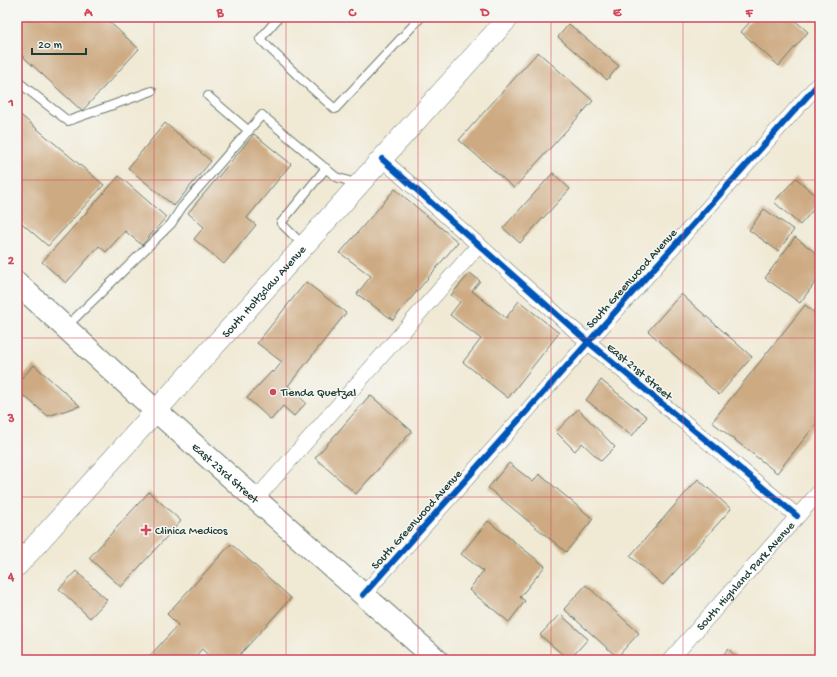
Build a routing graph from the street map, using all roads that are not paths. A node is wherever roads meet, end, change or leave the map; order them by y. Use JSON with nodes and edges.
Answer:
{"nodes":[{"id":1,"x":279,"y":17,"type":"edge"},
{"id":2,"x":421,"y":17,"type":"edge"},
{"id":3,"x":509,"y":17,"type":"edge"},
{"id":4,"x":17,"y":81,"type":"edge"},
{"id":5,"x":820,"y":82,"type":"edge"},
{"id":6,"x":152,"y":91,"type":"dead end"},
{"id":7,"x":208,"y":96,"type":"dead end"},
{"id":8,"x":249,"y":131,"type":"junction"},
{"id":9,"x":382,"y":159,"type":"junction"},
{"id":10,"x":326,"y":168,"type":"junction"},
{"id":11,"x":359,"y":184,"type":"junction"},
{"id":12,"x":303,"y":245,"type":"junction"},
{"id":13,"x":479,"y":245,"type":"junction"},
{"id":14,"x":17,"y":283,"type":"edge"},
{"id":15,"x":66,"y":328,"type":"junction"},
{"id":16,"x":588,"y":342,"type":"junction"},
{"id":17,"x":155,"y":410,"type":"junction"},
{"id":18,"x":820,"y":491,"type":"edge"},
{"id":19,"x":255,"y":500,"type":"junction"},
{"id":20,"x":797,"y":516,"type":"junction"},
{"id":21,"x":17,"y":566,"type":"edge"},
{"id":22,"x":363,"y":595,"type":"junction"},
{"id":23,"x":437,"y":660,"type":"edge"},
{"id":24,"x":670,"y":660,"type":"edge"}],
"edges":[{"from":1,"to":2,"type":"lane"},
{"from":3,"to":9,"type":"main road","name":"South Holtzclaw Avenue"},
{"from":4,"to":6,"type":"lane"},
{"from":5,"to":16,"type":"street","name":"South Greenwood Avenue"},
{"from":7,"to":8,"type":"lane"},
{"from":8,"to":10,"type":"lane"},
{"from":8,"to":15,"type":"lane"},
{"from":9,"to":11,"type":"main road","name":"South Holtzclaw Avenue"},
{"from":9,"to":13,"type":"street","name":"East 21st Street"},
{"from":10,"to":11,"type":"lane"},
{"from":10,"to":12,"type":"lane"},
{"from":11,"to":12,"type":"main road","name":"South Holtzclaw Avenue"},
{"from":12,"to":17,"type":"main road","name":"South Holtzclaw Avenue"},
{"from":13,"to":16,"type":"street","name":"East 21st Street"},
{"from":13,"to":19,"type":"street"},
{"from":14,"to":15,"type":"main road","name":"East 23rd Street"},
{"from":15,"to":17,"type":"main road","name":"East 23rd Street"},
{"from":16,"to":20,"type":"street","name":"East 21st Street"},
{"from":16,"to":22,"type":"street","name":"South Greenwood Avenue"},
{"from":17,"to":19,"type":"main road","name":"East 23rd Street"},
{"from":17,"to":21,"type":"main road","name":"South Holtzclaw Avenue"},
{"from":18,"to":20,"type":"street","name":"South Highland Park Avenue"},
{"from":19,"to":22,"type":"main road","name":"East 23rd Street"},
{"from":20,"to":24,"type":"street","name":"South Highland Park Avenue"},
{"from":22,"to":23,"type":"main road","name":"East 23rd Street"}]}
